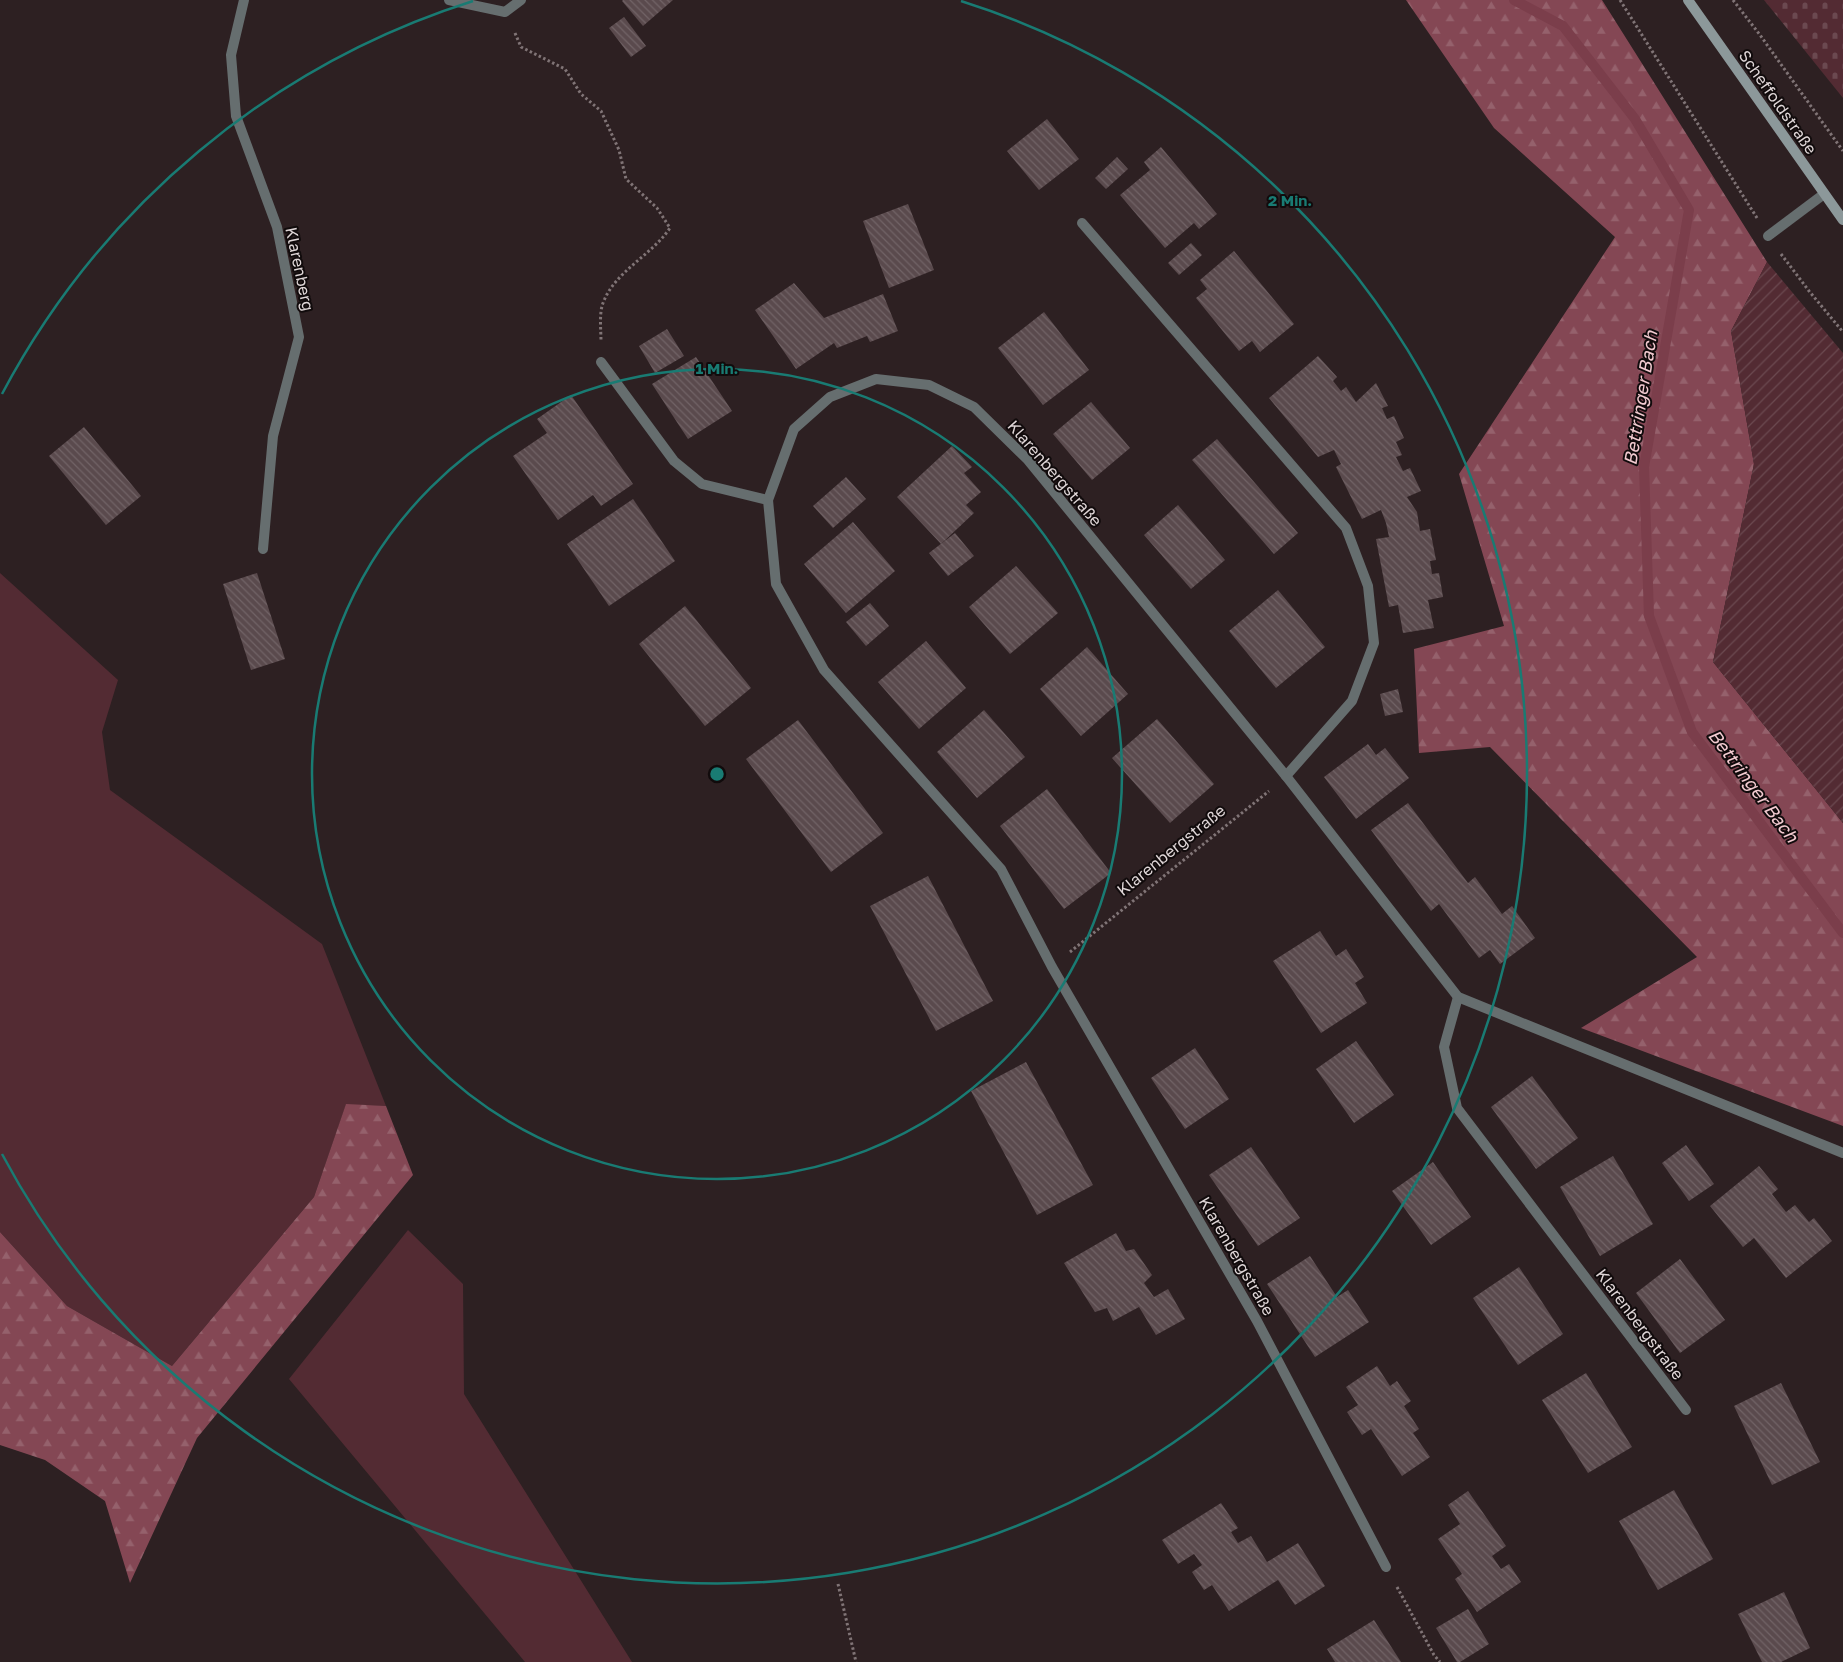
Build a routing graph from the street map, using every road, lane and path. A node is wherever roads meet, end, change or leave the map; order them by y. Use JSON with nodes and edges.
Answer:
{"nodes":[{"id":1,"x":244,"y":0,"type":"edge"},
{"id":2,"x":449,"y":0,"type":"edge"},
{"id":3,"x":521,"y":0,"type":"edge"},
{"id":4,"x":1620,"y":0,"type":"edge"},
{"id":5,"x":1688,"y":0,"type":"edge"},
{"id":6,"x":1733,"y":0,"type":"edge"},
{"id":7,"x":505,"y":12,"type":"junction"},
{"id":8,"x":1843,"y":152,"type":"edge"},
{"id":9,"x":1824,"y":194,"type":"junction"},
{"id":10,"x":1843,"y":220,"type":"edge"},
{"id":11,"x":1082,"y":223,"type":"dead end"},
{"id":12,"x":1768,"y":236,"type":"junction"},
{"id":13,"x":1843,"y":332,"type":"edge"},
{"id":14,"x":601,"y":362,"type":"joint"},
{"id":15,"x":768,"y":500,"type":"junction"},
{"id":16,"x":263,"y":549,"type":"dead end"},
{"id":17,"x":1286,"y":776,"type":"junction"},
{"id":18,"x":1052,"y":967,"type":"junction"},
{"id":19,"x":1458,"y":997,"type":"junction"},
{"id":20,"x":1843,"y":1153,"type":"edge"},
{"id":21,"x":1686,"y":1410,"type":"dead end"},
{"id":22,"x":1386,"y":1567,"type":"joint"},
{"id":23,"x":838,"y":1584,"type":"dead end"},
{"id":24,"x":856,"y":1662,"type":"edge"},
{"id":25,"x":1440,"y":1662,"type":"edge"}],
"edges":[{"from":1,"to":16,"type":"street","name":"Klarenberg"},
{"from":2,"to":7,"type":"street"},
{"from":3,"to":7,"type":"street"},
{"from":4,"to":12,"type":"path"},
{"from":5,"to":9,"type":"main road","name":"Scheffoldstraße"},
{"from":6,"to":8,"type":"path"},
{"from":7,"to":14,"type":"path"},
{"from":9,"to":10,"type":"main road","name":"Scheffoldstraße"},
{"from":9,"to":12,"type":"street"},
{"from":11,"to":17,"type":"street"},
{"from":12,"to":13,"type":"path"},
{"from":14,"to":15,"type":"street"},
{"from":15,"to":17,"type":"street","name":"Klarenbergstraße"},
{"from":15,"to":18,"type":"street","name":"Klarenbergstraße"},
{"from":17,"to":18,"type":"path","name":"Klarenbergstraße"},
{"from":17,"to":19,"type":"street","name":"Klarenbergstraße"},
{"from":18,"to":22,"type":"street","name":"Klarenbergstraße"},
{"from":19,"to":20,"type":"street"},
{"from":19,"to":21,"type":"street","name":"Klarenbergstraße"},
{"from":22,"to":25,"type":"path"},
{"from":23,"to":24,"type":"path"}]}
